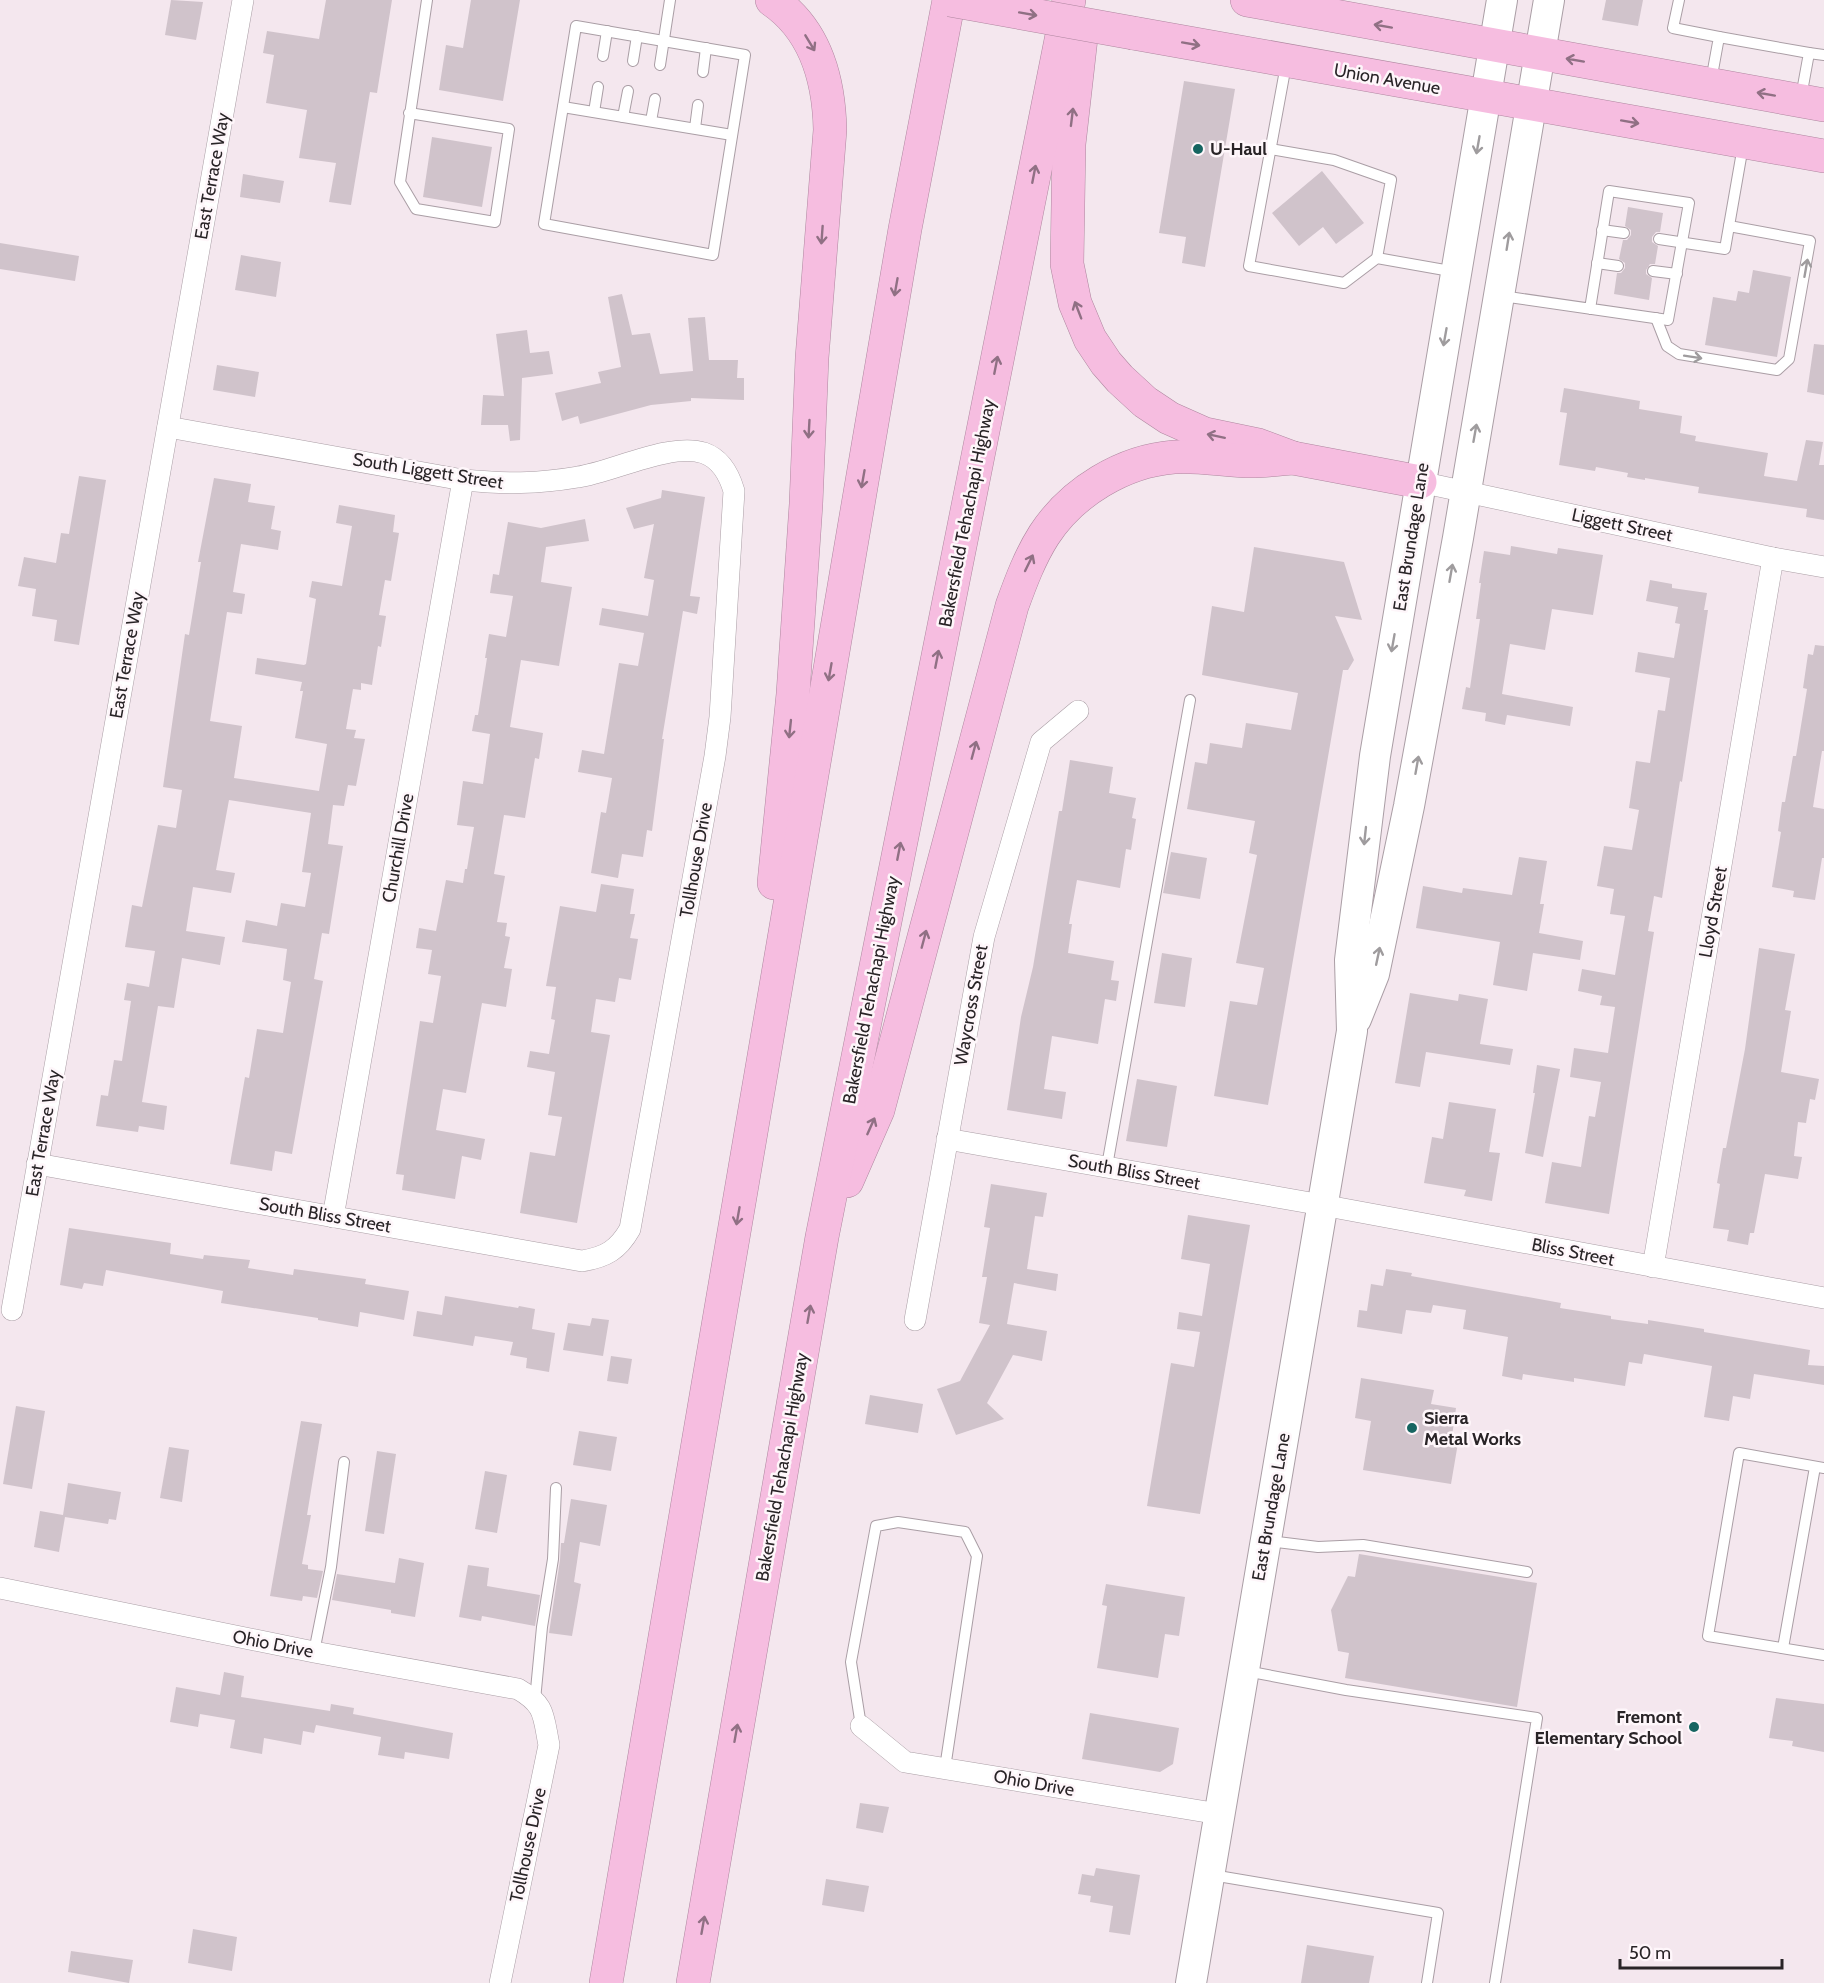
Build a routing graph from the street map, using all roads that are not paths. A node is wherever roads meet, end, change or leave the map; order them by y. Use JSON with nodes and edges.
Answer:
{"nodes":[{"id":1,"x":243,"y":0,"type":"edge"},
{"id":2,"x":427,"y":0,"type":"edge"},
{"id":3,"x":670,"y":0,"type":"edge"},
{"id":4,"x":772,"y":0,"type":"edge"},
{"id":5,"x":927,"y":0,"type":"edge"},
{"id":6,"x":950,"y":0,"type":"edge"},
{"id":7,"x":1069,"y":0,"type":"edge"},
{"id":8,"x":1086,"y":0,"type":"edge"},
{"id":9,"x":1247,"y":0,"type":"edge"},
{"id":10,"x":1502,"y":0,"type":"edge"},
{"id":11,"x":1549,"y":0,"type":"edge"},
{"id":12,"x":1679,"y":0,"type":"edge"},
{"id":13,"x":1294,"y":6,"type":"edge"},
{"id":14,"x":607,"y":31,"type":"junction"},
{"id":15,"x":637,"y":36,"type":"junction"},
{"id":16,"x":1719,"y":37,"type":"junction"},
{"id":17,"x":663,"y":40,"type":"junction"},
{"id":18,"x":1495,"y":46,"type":"junction"},
{"id":19,"x":706,"y":48,"type":"junction"},
{"id":20,"x":1809,"y":53,"type":"junction"},
{"id":21,"x":1539,"y":54,"type":"junction"},
{"id":22,"x":603,"y":56,"type":"dead end"},
{"id":23,"x":1824,"y":56,"type":"edge"},
{"id":24,"x":633,"y":61,"type":"dead end"},
{"id":25,"x":1287,"y":61,"type":"junction"},
{"id":26,"x":660,"y":65,"type":"dead end"},
{"id":27,"x":703,"y":72,"type":"dead end"},
{"id":28,"x":1710,"y":84,"type":"junction"},
{"id":29,"x":598,"y":87,"type":"dead end"},
{"id":30,"x":628,"y":91,"type":"dead end"},
{"id":31,"x":1486,"y":97,"type":"junction"},
{"id":32,"x":655,"y":99,"type":"dead end"},
{"id":33,"x":1812,"y":103,"type":"edge"},
{"id":34,"x":1531,"y":104,"type":"junction"},
{"id":35,"x":698,"y":105,"type":"dead end"},
{"id":36,"x":563,"y":107,"type":"junction"},
{"id":37,"x":594,"y":112,"type":"junction"},
{"id":38,"x":409,"y":113,"type":"junction"},
{"id":39,"x":623,"y":117,"type":"junction"},
{"id":40,"x":651,"y":121,"type":"junction"},
{"id":41,"x":695,"y":128,"type":"junction"},
{"id":42,"x":732,"y":135,"type":"junction"},
{"id":43,"x":1744,"y":142,"type":"junction"},
{"id":44,"x":1270,"y":149,"type":"junction"},
{"id":45,"x":1824,"y":156,"type":"edge"},
{"id":46,"x":1729,"y":226,"type":"junction"},
{"id":47,"x":906,"y":229,"type":"junction"},
{"id":48,"x":1602,"y":230,"type":"junction"},
{"id":49,"x":1624,"y":233,"type":"dead end"},
{"id":50,"x":1659,"y":239,"type":"dead end"},
{"id":51,"x":1683,"y":243,"type":"junction"},
{"id":52,"x":1377,"y":258,"type":"junction"},
{"id":53,"x":1597,"y":263,"type":"junction"},
{"id":54,"x":1618,"y":266,"type":"dead end"},
{"id":55,"x":1653,"y":271,"type":"dead end"},
{"id":56,"x":1456,"y":272,"type":"junction"},
{"id":57,"x":1677,"y":274,"type":"junction"},
{"id":58,"x":1498,"y":296,"type":"junction"},
{"id":59,"x":1590,"y":309,"type":"junction"},
{"id":60,"x":1656,"y":318,"type":"junction"},
{"id":61,"x":168,"y":427,"type":"junction"},
{"id":62,"x":1293,"y":458,"type":"junction"},
{"id":63,"x":720,"y":463,"type":"joint"},
{"id":64,"x":463,"y":480,"type":"junction"},
{"id":65,"x":1420,"y":482,"type":"junction"},
{"id":66,"x":1465,"y":491,"type":"junction"},
{"id":67,"x":1773,"y":558,"type":"junction"},
{"id":68,"x":1824,"y":567,"type":"edge"},
{"id":69,"x":1190,"y":700,"type":"dead end"},
{"id":70,"x":1078,"y":711,"type":"dead end"},
{"id":71,"x":1352,"y":1031,"type":"junction"},
{"id":72,"x":947,"y":1139,"type":"junction"},
{"id":73,"x":38,"y":1164,"type":"junction"},
{"id":74,"x":1107,"y":1166,"type":"junction"},
{"id":75,"x":744,"y":1182,"type":"junction"},
{"id":76,"x":1322,"y":1205,"type":"junction"},
{"id":77,"x":333,"y":1217,"type":"junction"},
{"id":78,"x":822,"y":1237,"type":"junction"},
{"id":79,"x":612,"y":1252,"type":"joint"},
{"id":80,"x":1653,"y":1267,"type":"junction"},
{"id":81,"x":1824,"y":1298,"type":"edge"},
{"id":82,"x":12,"y":1310,"type":"dead end"},
{"id":83,"x":915,"y":1320,"type":"dead end"},
{"id":84,"x":344,"y":1462,"type":"dead end"},
{"id":85,"x":1819,"y":1468,"type":"edge"},
{"id":86,"x":556,"y":1488,"type":"dead end"},
{"id":87,"x":1265,"y":1540,"type":"junction"},
{"id":88,"x":1527,"y":1572,"type":"dead end"},
{"id":89,"x":0,"y":1588,"type":"edge"},
{"id":90,"x":1782,"y":1648,"type":"junction"},
{"id":91,"x":314,"y":1652,"type":"junction"},
{"id":92,"x":1824,"y":1655,"type":"edge"},
{"id":93,"x":1243,"y":1671,"type":"junction"},
{"id":94,"x":538,"y":1704,"type":"junction"},
{"id":95,"x":861,"y":1726,"type":"joint"},
{"id":96,"x":945,"y":1768,"type":"junction"},
{"id":97,"x":1219,"y":1814,"type":"junction"},
{"id":98,"x":1210,"y":1875,"type":"junction"},
{"id":99,"x":500,"y":1983,"type":"edge"},
{"id":100,"x":606,"y":1983,"type":"edge"},
{"id":101,"x":693,"y":1983,"type":"edge"},
{"id":102,"x":1191,"y":1983,"type":"edge"},
{"id":103,"x":1427,"y":1983,"type":"edge"},
{"id":104,"x":1495,"y":1983,"type":"edge"}],
"edges":[{"from":1,"to":61,"type":"street","name":"East Terrace Way"},
{"from":2,"to":38,"type":"lane"},
{"from":3,"to":17,"type":"lane"},
{"from":4,"to":75,"type":"highway","one_way":true},
{"from":5,"to":47,"type":"highway"},
{"from":6,"to":25,"type":"highway","name":"Union Avenue","one_way":true,"bridge":true},
{"from":6,"to":47,"type":"highway"},
{"from":78,"to":7,"type":"highway","name":"Bakersfield Tehachapi Highway","one_way":true},
{"from":62,"to":8,"type":"highway","one_way":true},
{"from":9,"to":13,"type":"highway"},
{"from":10,"to":18,"type":"main road","name":"East Brundage Lane"},
{"from":11,"to":21,"type":"main road","name":"East Brundage Lane"},
{"from":12,"to":16,"type":"lane"},
{"from":18,"to":13,"type":"highway","one_way":true},
{"from":14,"to":15,"type":"lane"},
{"from":14,"to":22,"type":"lane"},
{"from":14,"to":36,"type":"lane"},
{"from":15,"to":17,"type":"lane"},
{"from":15,"to":24,"type":"lane"},
{"from":16,"to":20,"type":"lane"},
{"from":16,"to":28,"type":"lane"},
{"from":17,"to":19,"type":"lane"},
{"from":17,"to":26,"type":"lane"},
{"from":18,"to":21,"type":"highway"},
{"from":18,"to":31,"type":"main road","name":"East Brundage Lane"},
{"from":19,"to":27,"type":"lane"},
{"from":19,"to":42,"type":"lane"},
{"from":20,"to":23,"type":"lane"},
{"from":20,"to":33,"type":"lane"},
{"from":28,"to":21,"type":"highway","one_way":true},
{"from":21,"to":34,"type":"main road","name":"East Brundage Lane"},
{"from":25,"to":31,"type":"highway","name":"Union Avenue"},
{"from":25,"to":44,"type":"lane"},
{"from":33,"to":28,"type":"highway","one_way":true},
{"from":29,"to":37,"type":"lane"},
{"from":30,"to":39,"type":"lane"},
{"from":31,"to":34,"type":"highway","name":"Union Avenue"},
{"from":31,"to":56,"type":"main road","name":"East Brundage Lane","one_way":true},
{"from":32,"to":40,"type":"lane"},
{"from":34,"to":43,"type":"highway","name":"Union Avenue","one_way":true},
{"from":58,"to":34,"type":"main road","name":"East Brundage Lane","one_way":true},
{"from":35,"to":41,"type":"lane"},
{"from":36,"to":37,"type":"lane"},
{"from":36,"to":42,"type":"lane"},
{"from":37,"to":39,"type":"lane"},
{"from":38,"to":38,"type":"lane"},
{"from":39,"to":40,"type":"lane"},
{"from":40,"to":41,"type":"lane"},
{"from":41,"to":42,"type":"lane"},
{"from":43,"to":45,"type":"highway","name":"Union Avenue"},
{"from":43,"to":46,"type":"lane"},
{"from":44,"to":52,"type":"lane"},
{"from":44,"to":52,"type":"lane"},
{"from":46,"to":51,"type":"lane"},
{"from":60,"to":46,"type":"lane","one_way":true},
{"from":47,"to":75,"type":"highway","one_way":true},
{"from":48,"to":49,"type":"lane"},
{"from":48,"to":51,"type":"lane"},
{"from":48,"to":53,"type":"lane"},
{"from":50,"to":51,"type":"lane"},
{"from":51,"to":57,"type":"lane"},
{"from":52,"to":56,"type":"lane"},
{"from":53,"to":54,"type":"lane"},
{"from":53,"to":59,"type":"lane"},
{"from":55,"to":57,"type":"lane"},
{"from":56,"to":65,"type":"main road","name":"East Brundage Lane","one_way":true},
{"from":57,"to":60,"type":"lane"},
{"from":58,"to":59,"type":"lane"},
{"from":66,"to":58,"type":"main road","name":"East Brundage Lane","one_way":true},
{"from":59,"to":60,"type":"lane"},
{"from":61,"to":64,"type":"street","name":"South Liggett Street"},
{"from":61,"to":73,"type":"street","name":"East Terrace Way"},
{"from":62,"to":65,"type":"highway"},
{"from":78,"to":62,"type":"highway","one_way":true},
{"from":63,"to":64,"type":"street","name":"South Liggett Street"},
{"from":63,"to":79,"type":"street","name":"Tollhouse Drive"},
{"from":64,"to":77,"type":"street","name":"Churchill Drive"},
{"from":65,"to":66,"type":"street","name":"Liggett Street"},
{"from":65,"to":71,"type":"main road","name":"East Brundage Lane","one_way":true},
{"from":66,"to":67,"type":"street","name":"Liggett Street"},
{"from":71,"to":66,"type":"main road","name":"East Brundage Lane","one_way":true},
{"from":67,"to":68,"type":"street","name":"Liggett Street"},
{"from":67,"to":80,"type":"street","name":"Lloyd Street"},
{"from":69,"to":74,"type":"lane"},
{"from":70,"to":72,"type":"street","name":"Waycross Street"},
{"from":71,"to":76,"type":"main road","name":"East Brundage Lane"},
{"from":72,"to":74,"type":"street","name":"South Bliss Street"},
{"from":72,"to":83,"type":"street","name":"Waycross Street"},
{"from":73,"to":77,"type":"street","name":"South Bliss Street"},
{"from":73,"to":82,"type":"street","name":"East Terrace Way"},
{"from":74,"to":76,"type":"street","name":"South Bliss Street"},
{"from":75,"to":100,"type":"highway","one_way":true},
{"from":76,"to":80,"type":"street","name":"Bliss Street"},
{"from":76,"to":87,"type":"main road","name":"East Brundage Lane"},
{"from":77,"to":79,"type":"street","name":"South Bliss Street"},
{"from":101,"to":78,"type":"highway","name":"Bakersfield Tehachapi Highway","one_way":true},
{"from":80,"to":81,"type":"street","name":"Bliss Street"},
{"from":84,"to":91,"type":"lane"},
{"from":85,"to":90,"type":"lane"},
{"from":85,"to":90,"type":"lane"},
{"from":86,"to":94,"type":"lane"},
{"from":87,"to":88,"type":"lane"},
{"from":87,"to":93,"type":"main road","name":"East Brundage Lane"},
{"from":89,"to":91,"type":"street","name":"Ohio Drive"},
{"from":90,"to":92,"type":"lane"},
{"from":91,"to":94,"type":"street","name":"Ohio Drive"},
{"from":93,"to":97,"type":"main road","name":"East Brundage Lane"},
{"from":93,"to":104,"type":"lane"},
{"from":94,"to":99,"type":"street","name":"Tollhouse Drive"},
{"from":95,"to":96,"type":"street","name":"Ohio Drive"},
{"from":95,"to":96,"type":"lane"},
{"from":96,"to":97,"type":"street","name":"Ohio Drive"},
{"from":97,"to":98,"type":"main road","name":"East Brundage Lane"},
{"from":98,"to":102,"type":"main road","name":"East Brundage Lane"},
{"from":98,"to":103,"type":"lane"}]}
